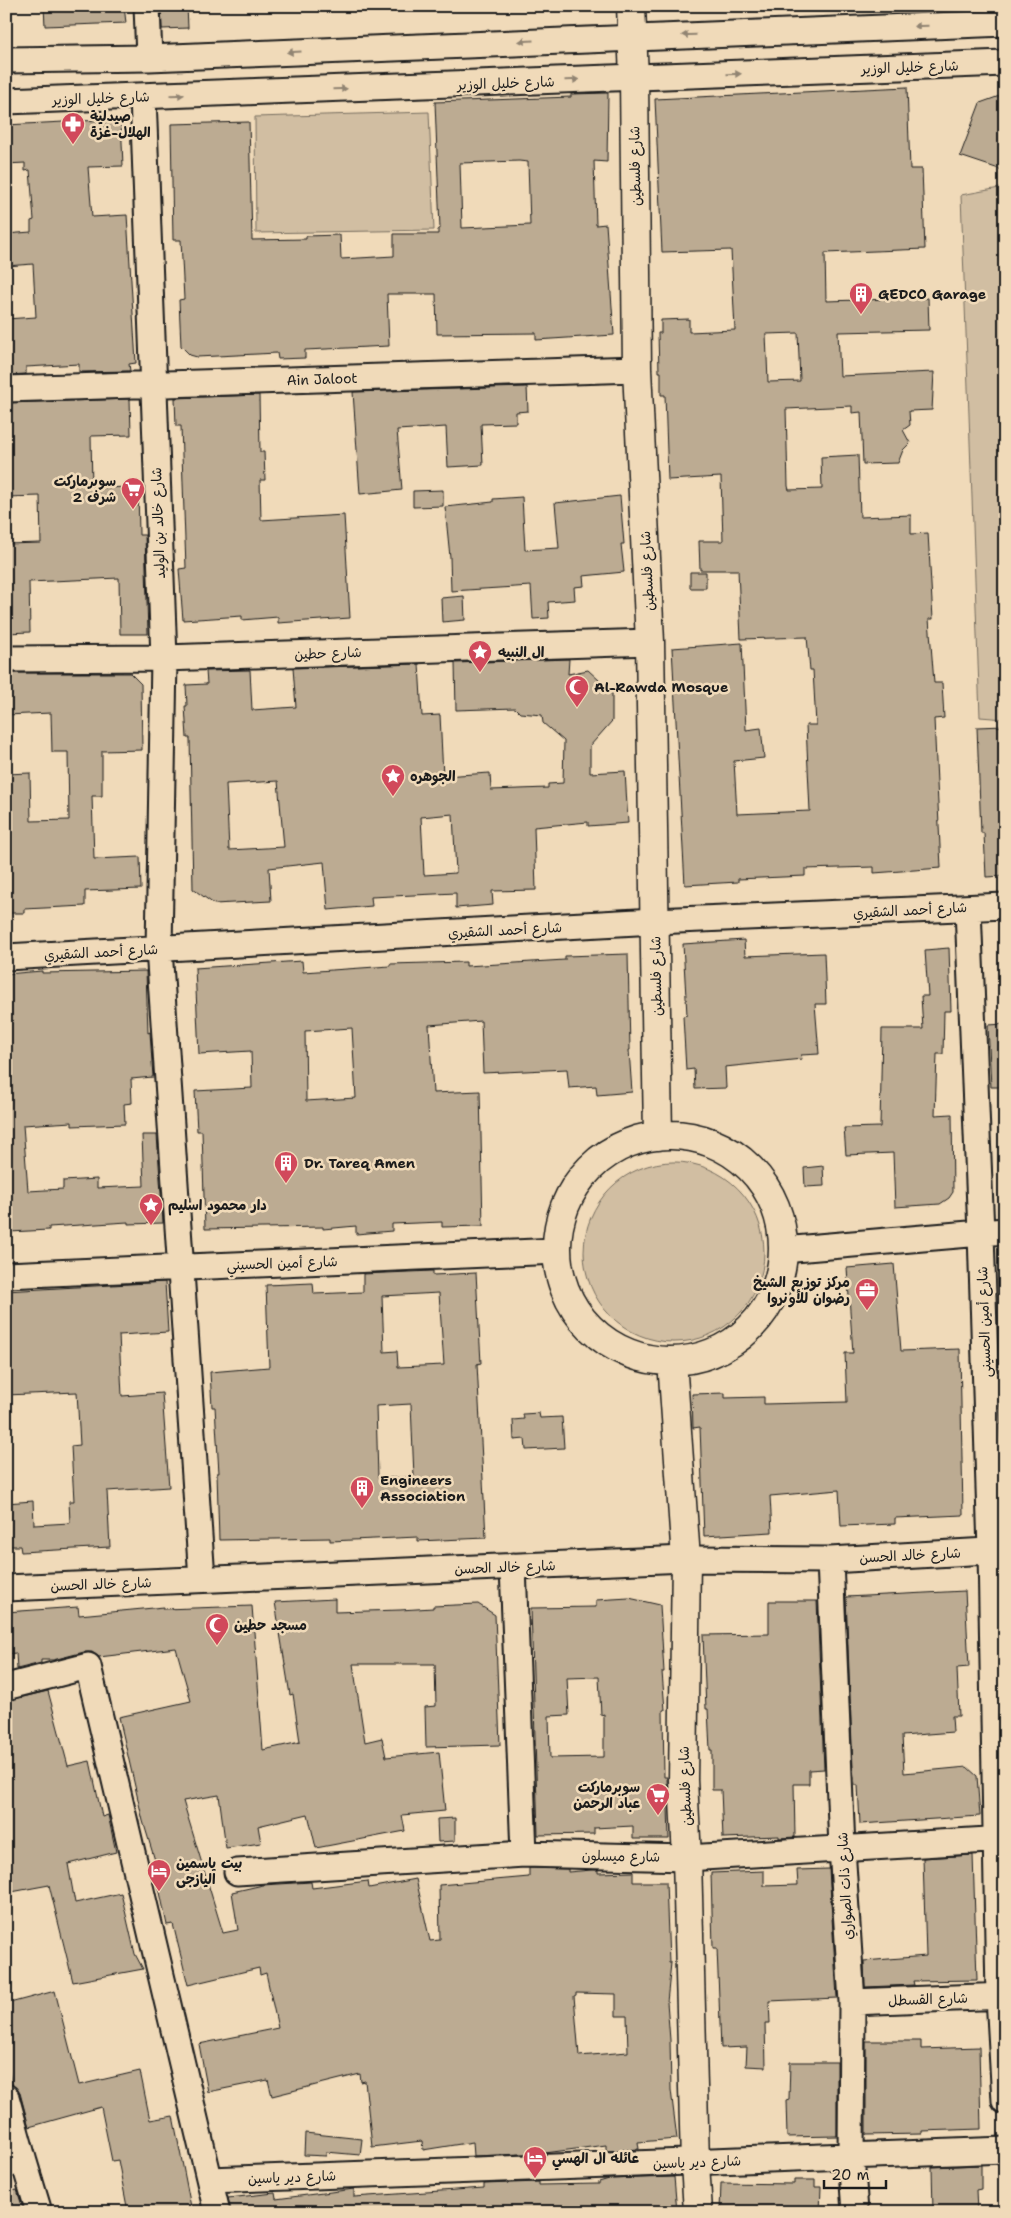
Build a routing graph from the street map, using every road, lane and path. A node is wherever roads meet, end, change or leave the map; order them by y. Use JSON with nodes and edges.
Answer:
{"nodes":[{"id":1,"x":147,"y":6,"type":"edge"},
{"id":2,"x":631,"y":6,"type":"edge"},
{"id":3,"x":946,"y":15,"type":"edge"},
{"id":4,"x":1005,"y":23,"type":"edge"},
{"id":5,"x":633,"y":37,"type":"junction"},
{"id":6,"x":149,"y":58,"type":"junction"},
{"id":7,"x":6,"y":60,"type":"edge"},
{"id":8,"x":1005,"y":63,"type":"edge"},
{"id":9,"x":634,"y":78,"type":"junction"},
{"id":10,"x":143,"y":96,"type":"junction"},
{"id":11,"x":6,"y":102,"type":"edge"},
{"id":12,"x":637,"y":369,"type":"junction"},
{"id":13,"x":153,"y":385,"type":"junction"},
{"id":14,"x":6,"y":389,"type":"edge"},
{"id":15,"x":650,"y":642,"type":"junction"},
{"id":16,"x":164,"y":658,"type":"junction"},
{"id":17,"x":6,"y":659,"type":"edge"},
{"id":18,"x":1005,"y":906,"type":"edge"},
{"id":19,"x":968,"y":908,"type":"junction"},
{"id":20,"x":655,"y":921,"type":"junction"},
{"id":21,"x":159,"y":949,"type":"junction"},
{"id":22,"x":6,"y":957,"type":"edge"},
{"id":23,"x":658,"y":1136,"type":"junction"},
{"id":24,"x":993,"y":1232,"type":"edge"},
{"id":25,"x":783,"y":1250,"type":"junction"},
{"id":26,"x":557,"y":1251,"type":"junction"},
{"id":27,"x":180,"y":1268,"type":"junction"},
{"id":28,"x":6,"y":1275,"type":"edge"},
{"id":29,"x":672,"y":1361,"type":"junction"},
{"id":30,"x":998,"y":1550,"type":"edge"},
{"id":31,"x":686,"y":1559,"type":"junction"},
{"id":32,"x":830,"y":1560,"type":"junction"},
{"id":33,"x":513,"y":1566,"type":"junction"},
{"id":34,"x":202,"y":1579,"type":"junction"},
{"id":35,"x":6,"y":1588,"type":"edge"},
{"id":36,"x":6,"y":1687,"type":"edge"},
{"id":37,"x":1000,"y":1839,"type":"edge"},
{"id":38,"x":842,"y":1848,"type":"junction"},
{"id":39,"x":524,"y":1854,"type":"junction"},
{"id":40,"x":687,"y":1858,"type":"junction"},
{"id":41,"x":237,"y":1872,"type":"dead end"},
{"id":42,"x":1002,"y":1997,"type":"edge"},
{"id":43,"x":852,"y":2002,"type":"junction"},
{"id":44,"x":6,"y":2097,"type":"edge"},
{"id":45,"x":1005,"y":2100,"type":"edge"},
{"id":46,"x":1005,"y":2150,"type":"edge"},
{"id":47,"x":851,"y":2156,"type":"junction"},
{"id":48,"x":15,"y":2163,"type":"edge"},
{"id":49,"x":695,"y":2163,"type":"junction"},
{"id":50,"x":210,"y":2180,"type":"junction"},
{"id":51,"x":39,"y":2212,"type":"edge"},
{"id":52,"x":216,"y":2212,"type":"edge"},
{"id":53,"x":698,"y":2212,"type":"edge"},
{"id":54,"x":854,"y":2212,"type":"edge"}],
"edges":[{"from":1,"to":6,"type":"street"},
{"from":2,"to":5,"type":"street","name":"شارع فلسطين"},
{"from":3,"to":4,"type":"street"},
{"from":3,"to":5,"type":"street","one_way":true},
{"from":5,"to":6,"type":"street","one_way":true},
{"from":5,"to":9,"type":"street","name":"شارع فلسطين"},
{"from":6,"to":7,"type":"street"},
{"from":9,"to":8,"type":"street","name":"شارع خليل الوزير","one_way":true},
{"from":10,"to":9,"type":"street","name":"شارع خليل الوزير","one_way":true},
{"from":9,"to":12,"type":"street","name":"شارع فلسطين"},
{"from":10,"to":11,"type":"street","name":"شارع خليل الوزير"},
{"from":10,"to":13,"type":"street","name":"شارع خالد بن الوليد"},
{"from":12,"to":13,"type":"street","name":"Ain Jaloot"},
{"from":12,"to":15,"type":"street","name":"شارع فلسطين"},
{"from":13,"to":14,"type":"street","name":"Ain Jaloot"},
{"from":13,"to":16,"type":"street","name":"شارع خالد بن الوليد"},
{"from":15,"to":16,"type":"street","name":"شارع حطين"},
{"from":15,"to":20,"type":"street","name":"شارع فلسطين"},
{"from":16,"to":17,"type":"street","name":"شارع حطين"},
{"from":16,"to":21,"type":"street","name":"شارع خالد بن الوليد"},
{"from":18,"to":19,"type":"street","name":"شارع أحمد الشقيري"},
{"from":19,"to":20,"type":"street","name":"شارع أحمد الشقيري"},
{"from":19,"to":24,"type":"street","name":"شارع أمين الحسيني"},
{"from":20,"to":21,"type":"street","name":"شارع أحمد الشقيري"},
{"from":20,"to":23,"type":"street","name":"شارع فلسطين"},
{"from":21,"to":22,"type":"street","name":"شارع أحمد الشقيري"},
{"from":21,"to":27,"type":"street","name":"شارع خالد بن الوليد"},
{"from":23,"to":25,"type":"street"},
{"from":23,"to":26,"type":"street"},
{"from":24,"to":25,"type":"street"},
{"from":24,"to":30,"type":"street","name":"شارع أمين الحسيني"},
{"from":25,"to":29,"type":"street"},
{"from":26,"to":27,"type":"street","name":"شارع أمين الحسيني"},
{"from":26,"to":29,"type":"street"},
{"from":27,"to":28,"type":"street","name":"شارع أمين الحسيني"},
{"from":27,"to":34,"type":"street","name":"شارع خالد بن الوليد"},
{"from":29,"to":31,"type":"street","name":"شارع فلسطين"},
{"from":30,"to":32,"type":"street","name":"شارع خالد الحسن"},
{"from":30,"to":37,"type":"street","name":"شارع أمين الحسيني"},
{"from":31,"to":32,"type":"street","name":"شارع خالد الحسن"},
{"from":31,"to":33,"type":"street","name":"شارع خالد الحسن"},
{"from":31,"to":40,"type":"street","name":"شارع فلسطين"},
{"from":32,"to":38,"type":"street","name":"شارع ذات الصواري"},
{"from":33,"to":34,"type":"street","name":"شارع خالد الحسن"},
{"from":33,"to":39,"type":"street"},
{"from":34,"to":35,"type":"street","name":"شارع خالد الحسن"},
{"from":36,"to":50,"type":"street"},
{"from":37,"to":38,"type":"street","name":"شارع ميسلون"},
{"from":37,"to":42,"type":"street","name":"شارع أمين الحسيني"},
{"from":38,"to":40,"type":"street","name":"شارع ميسلون"},
{"from":38,"to":43,"type":"street","name":"شارع ذات الصواري"},
{"from":39,"to":40,"type":"street","name":"شارع ميسلون"},
{"from":39,"to":41,"type":"street","name":"شارع ميسلون"},
{"from":40,"to":49,"type":"street","name":"شارع فلسطين"},
{"from":42,"to":43,"type":"street","name":"شارع القسطل"},
{"from":42,"to":45,"type":"street","name":"شارع أمين الحسيني"},
{"from":43,"to":47,"type":"street","name":"شارع ذات الصواري"},
{"from":44,"to":48,"type":"street"},
{"from":46,"to":47,"type":"street","name":"شارع دير ياسين"},
{"from":47,"to":49,"type":"street","name":"شارع دير ياسين"},
{"from":47,"to":54,"type":"street","name":"شارع ذات الصواري"},
{"from":48,"to":51,"type":"street"},
{"from":49,"to":50,"type":"street","name":"شارع دير ياسين"},
{"from":49,"to":53,"type":"street","name":"شارع فلسطين"},
{"from":50,"to":52,"type":"street"}]}
